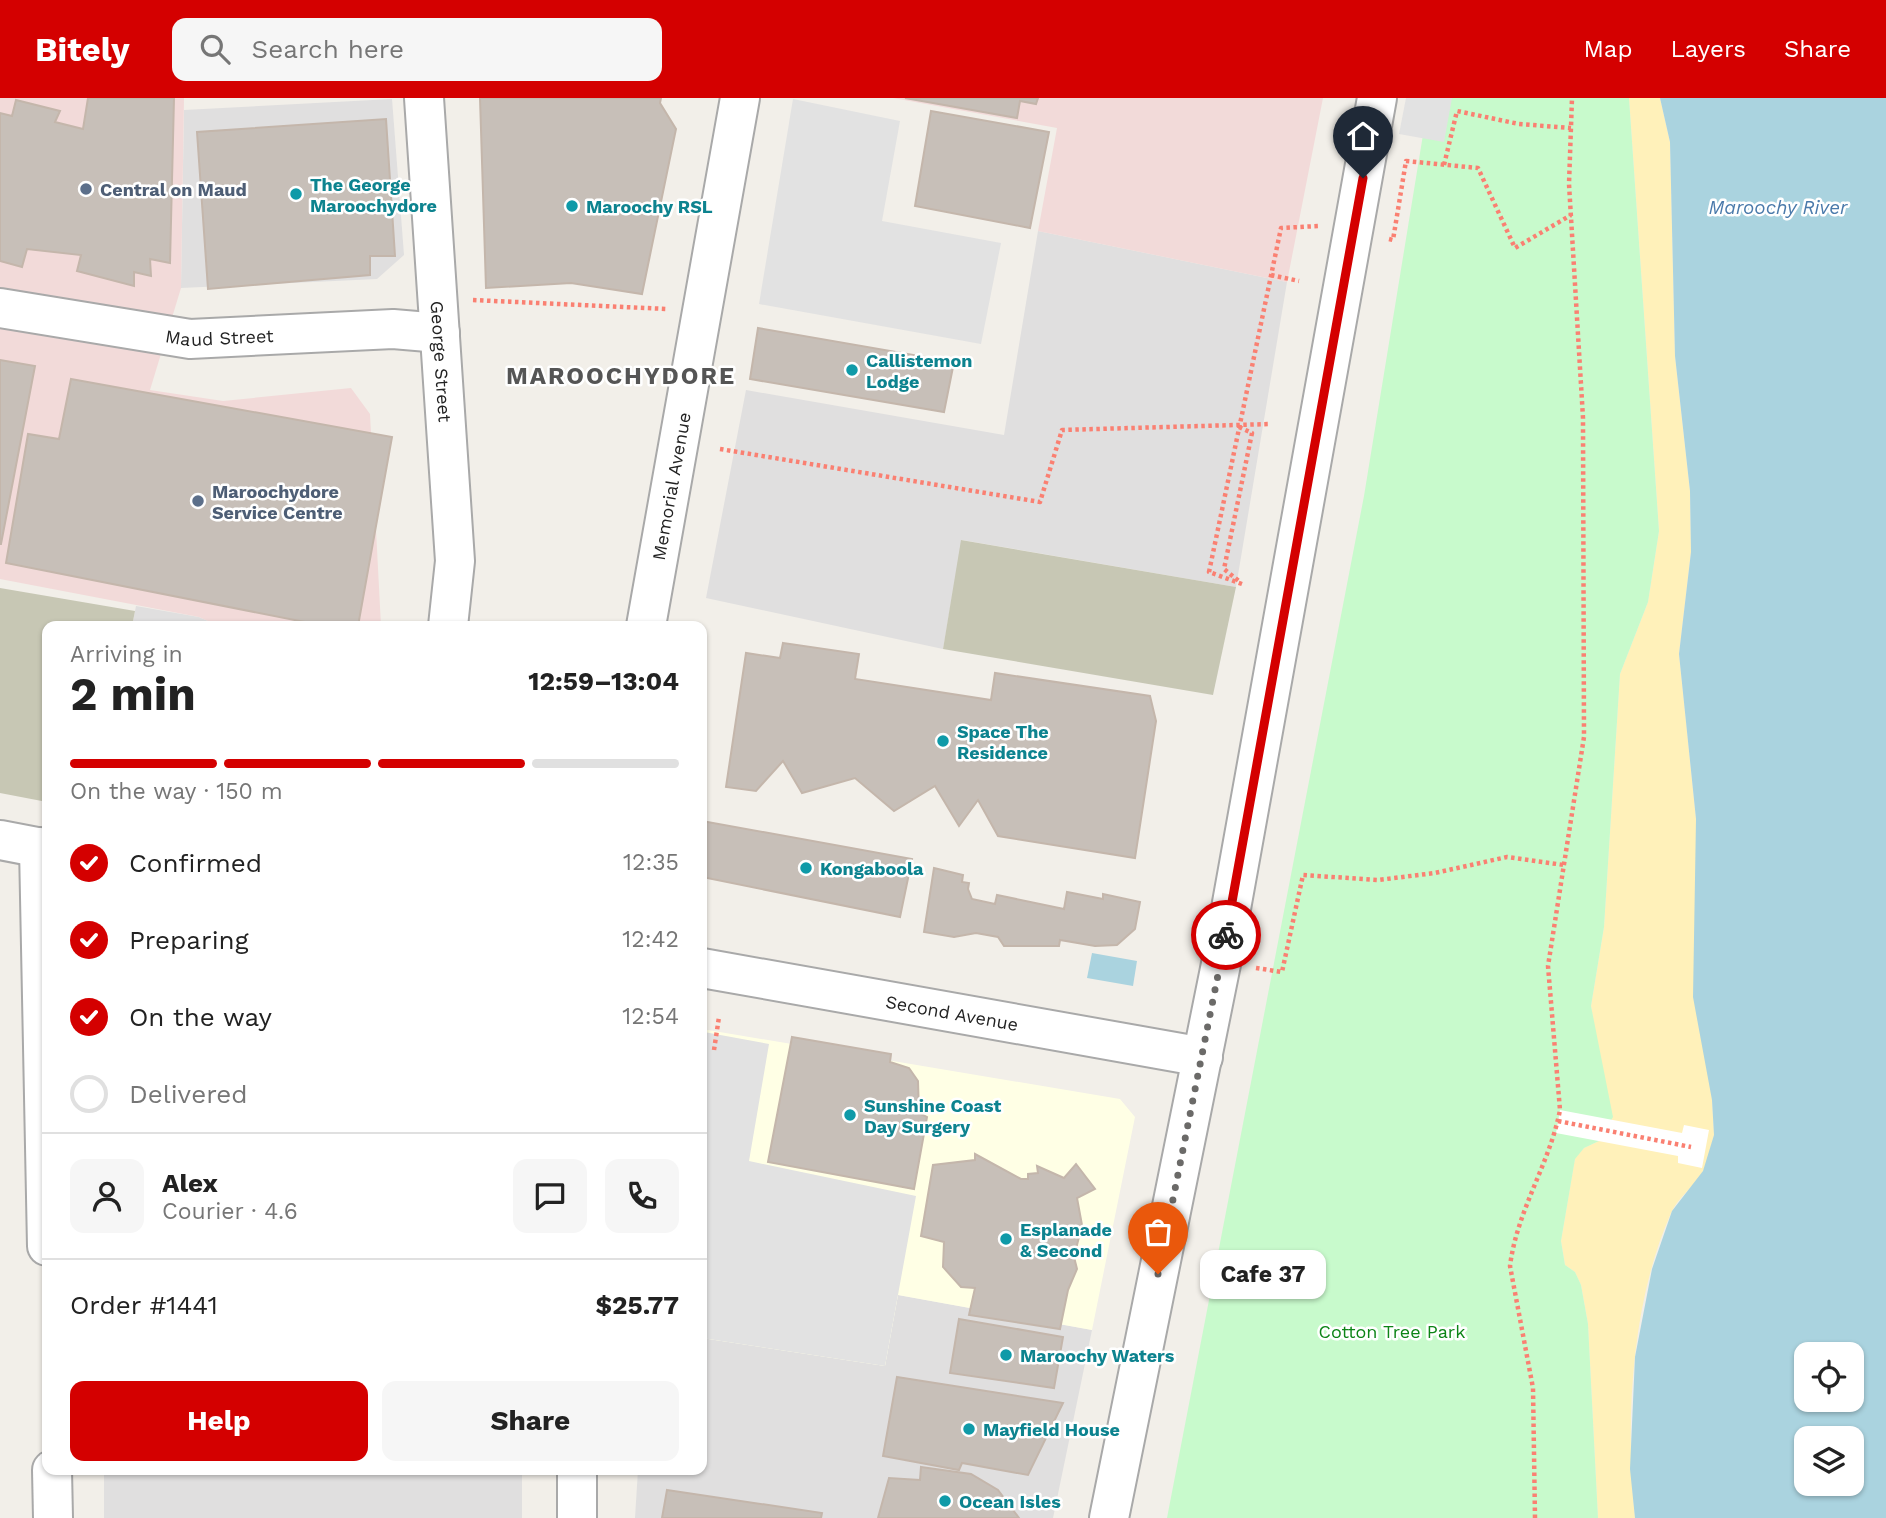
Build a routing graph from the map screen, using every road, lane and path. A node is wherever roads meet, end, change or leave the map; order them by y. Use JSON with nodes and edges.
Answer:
{"nodes":[{"id":1,"x":424,"y":98,"type":"edge"},
{"id":2,"x":740,"y":98,"type":"edge"},
{"id":3,"x":1377,"y":98,"type":"edge"},
{"id":4,"x":1572,"y":98,"type":"edge"},
{"id":5,"x":1571,"y":128,"type":"junction"},
{"id":6,"x":1444,"y":165,"type":"junction"},
{"id":7,"x":1571,"y":215,"type":"junction"},
{"id":8,"x":1353,"y":232,"type":"junction"},
{"id":9,"x":1271,"y":275,"type":"junction"},
{"id":10,"x":1299,"y":281,"type":"dead end"},
{"id":11,"x":0,"y":309,"type":"edge"},
{"id":12,"x":702,"y":310,"type":"junction"},
{"id":13,"x":440,"y":316,"type":"junction"},
{"id":14,"x":1271,"y":424,"type":"dead end"},
{"id":15,"x":1238,"y":427,"type":"junction"},
{"id":16,"x":720,"y":449,"type":"dead end"},
{"id":17,"x":449,"y":621,"type":"edge"},
{"id":18,"x":647,"y":621,"type":"edge"},
{"id":19,"x":0,"y":840,"type":"edge"},
{"id":20,"x":42,"y":848,"type":"edge"},
{"id":21,"x":1564,"y":864,"type":"junction"},
{"id":22,"x":1221,"y":964,"type":"junction"},
{"id":23,"x":707,"y":969,"type":"edge"},
{"id":24,"x":719,"y":1017,"type":"dead end"},
{"id":25,"x":714,"y":1050,"type":"dead end"},
{"id":26,"x":1203,"y":1057,"type":"junction"},
{"id":27,"x":1558,"y":1121,"type":"junction"},
{"id":28,"x":1691,"y":1147,"type":"dead end"},
{"id":29,"x":52,"y":1475,"type":"edge"},
{"id":30,"x":577,"y":1475,"type":"edge"},
{"id":31,"x":53,"y":1518,"type":"edge"},
{"id":32,"x":577,"y":1518,"type":"edge"},
{"id":33,"x":1109,"y":1518,"type":"edge"},
{"id":34,"x":1535,"y":1518,"type":"edge"}],
"edges":[{"from":1,"to":13,"type":"street","name":"George Street"},
{"from":2,"to":12,"type":"street","name":"Memorial Avenue"},
{"from":3,"to":8,"type":"street"},
{"from":4,"to":5,"type":"path"},
{"from":5,"to":6,"type":"path"},
{"from":5,"to":7,"type":"path"},
{"from":6,"to":7,"type":"path"},
{"from":6,"to":8,"type":"path"},
{"from":7,"to":21,"type":"path"},
{"from":8,"to":9,"type":"path"},
{"from":8,"to":22,"type":"street"},
{"from":9,"to":10,"type":"path"},
{"from":9,"to":15,"type":"path"},
{"from":11,"to":13,"type":"street","name":"Maud Street"},
{"from":12,"to":13,"type":"path"},
{"from":12,"to":18,"type":"street","name":"Memorial Avenue"},
{"from":13,"to":17,"type":"street","name":"George Street"},
{"from":14,"to":15,"type":"path"},
{"from":15,"to":15,"type":"path"},
{"from":15,"to":16,"type":"path"},
{"from":19,"to":20,"type":"street"},
{"from":21,"to":22,"type":"path"},
{"from":21,"to":27,"type":"path"},
{"from":22,"to":26,"type":"street"},
{"from":23,"to":26,"type":"street","name":"Second Avenue"},
{"from":24,"to":25,"type":"path"},
{"from":26,"to":33,"type":"street"},
{"from":27,"to":28,"type":"path"},
{"from":27,"to":34,"type":"path"},
{"from":29,"to":31,"type":"street"},
{"from":30,"to":32,"type":"street"}]}
